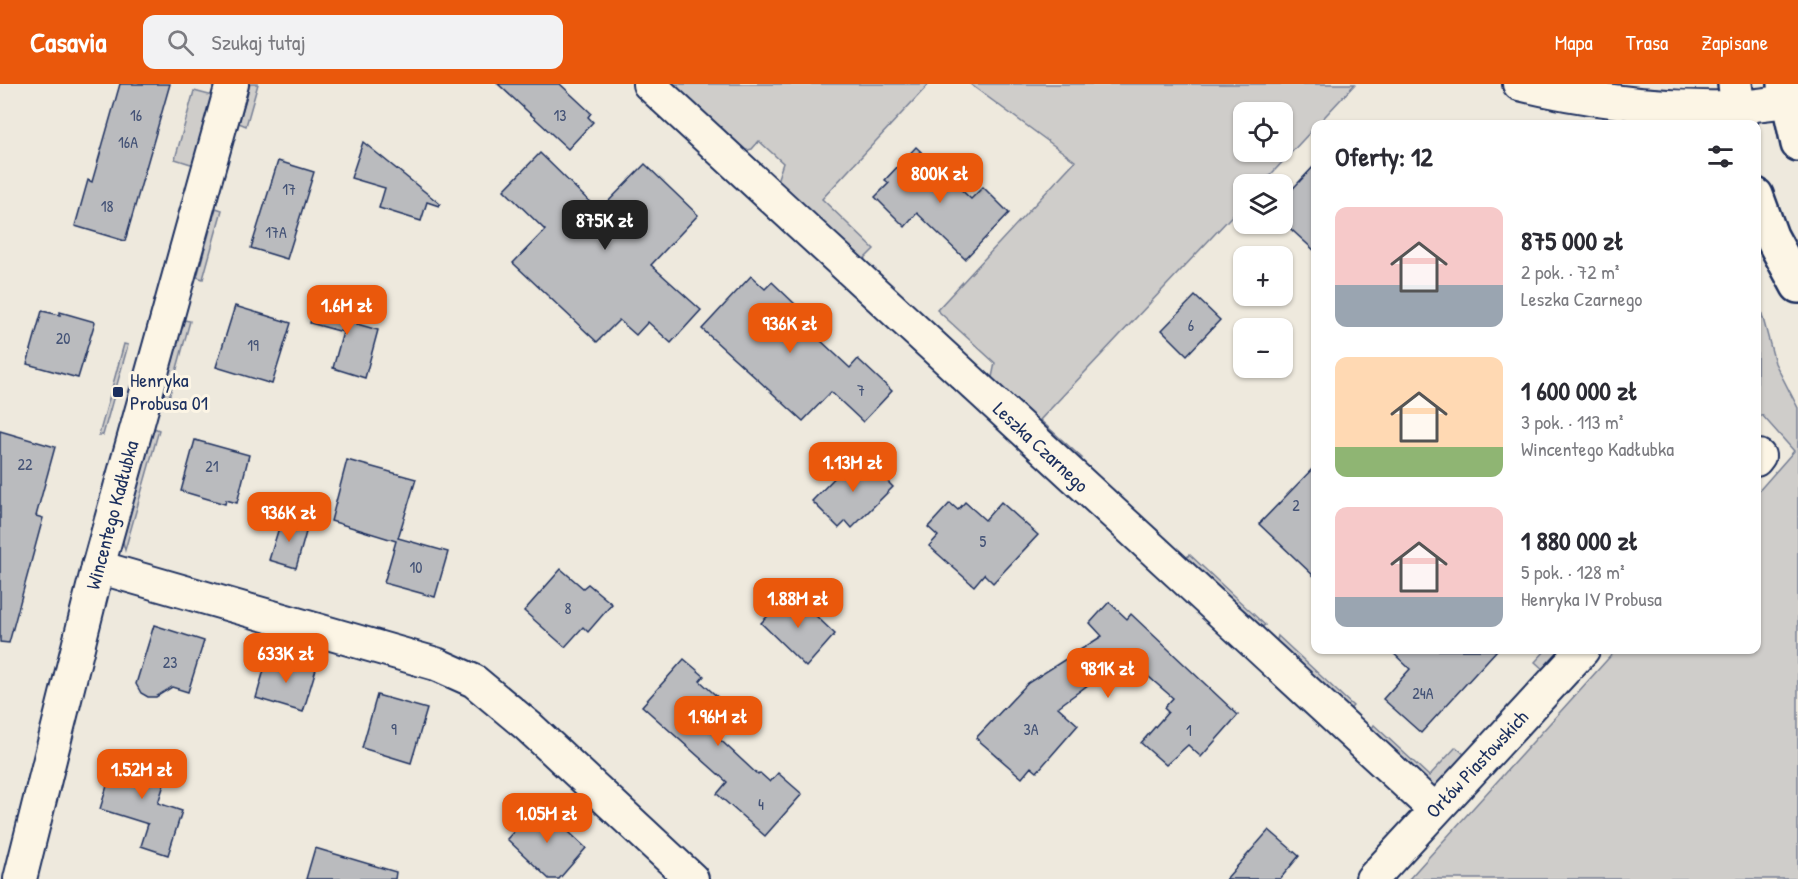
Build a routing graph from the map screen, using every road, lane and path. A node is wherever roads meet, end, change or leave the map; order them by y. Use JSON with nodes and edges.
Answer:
{"nodes":[{"id":1,"x":232,"y":84,"type":"edge"},
{"id":2,"x":649,"y":84,"type":"edge"},
{"id":3,"x":1526,"y":85,"type":"edge"},
{"id":4,"x":1790,"y":95,"type":"edge"},
{"id":5,"x":1738,"y":105,"type":"edge"},
{"id":6,"x":1798,"y":144,"type":"edge"},
{"id":7,"x":1761,"y":210,"type":"edge"},
{"id":8,"x":1798,"y":286,"type":"edge"},
{"id":9,"x":98,"y":567,"type":"junction"},
{"id":10,"x":1579,"y":654,"type":"edge"},
{"id":11,"x":1434,"y":809,"type":"junction"},
{"id":12,"x":20,"y":879,"type":"edge"},
{"id":13,"x":692,"y":879,"type":"edge"},
{"id":14,"x":1372,"y":879,"type":"edge"}],
"edges":[{"from":1,"to":9,"type":"street","name":"Wincentego Kadłubka"},
{"from":2,"to":11,"type":"street","name":"Leszka Czarnego"},
{"from":3,"to":5,"type":"street"},
{"from":4,"to":5,"type":"street"},
{"from":4,"to":6,"type":"street"},
{"from":7,"to":8,"type":"street"},
{"from":9,"to":12,"type":"street","name":"Wincentego Kadłubka"},
{"from":9,"to":13,"type":"street"},
{"from":10,"to":11,"type":"street","name":"Orłów Piastowskich"},
{"from":11,"to":14,"type":"street","name":"Orłów Piastowskich"}]}
